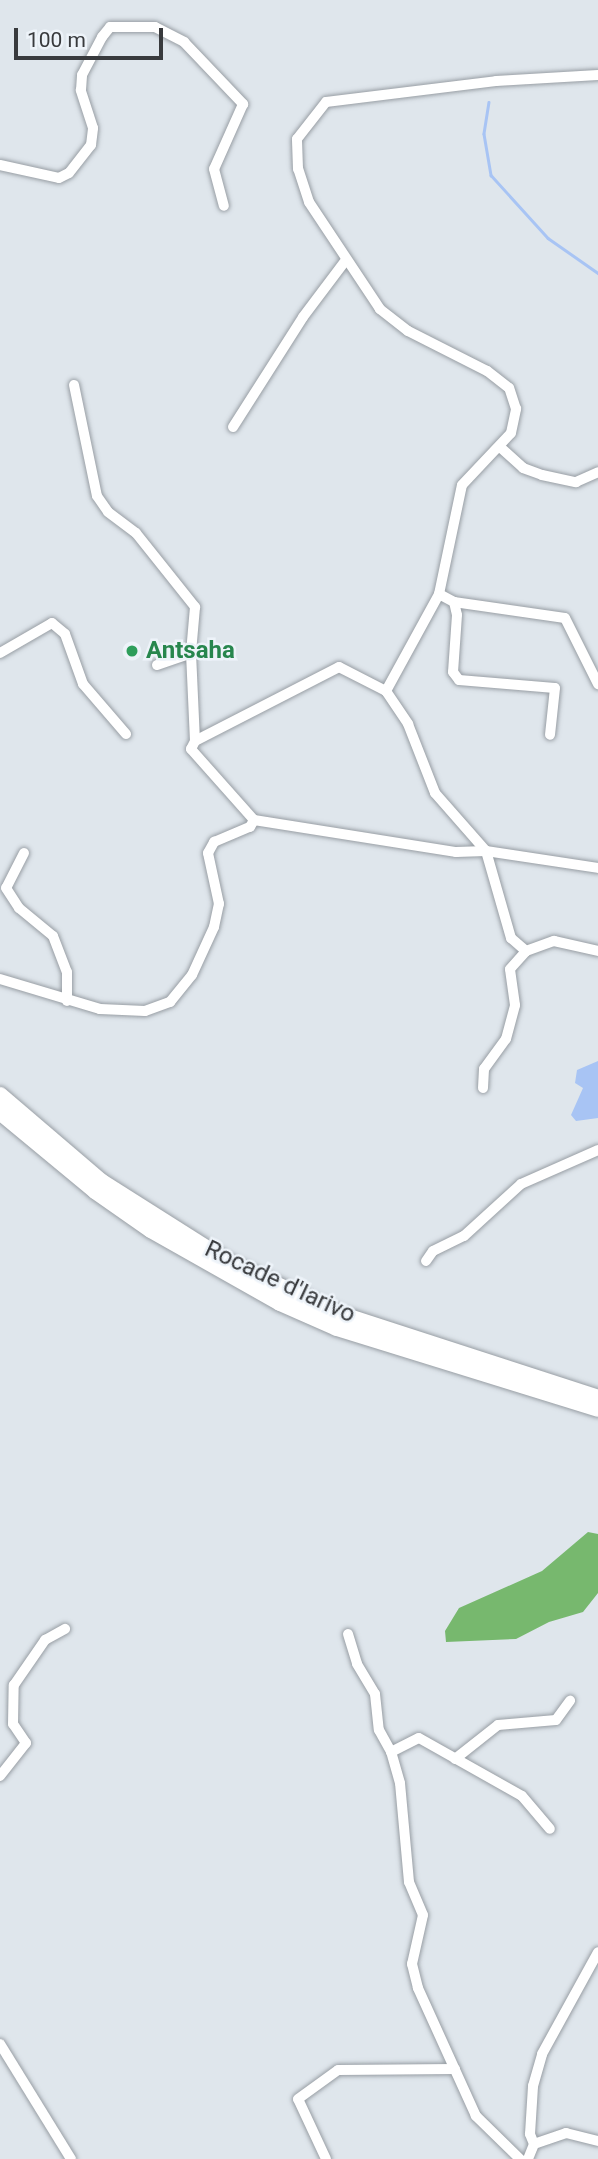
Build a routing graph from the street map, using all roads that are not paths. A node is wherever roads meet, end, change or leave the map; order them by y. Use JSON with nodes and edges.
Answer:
{"nodes":[{"id":1,"x":598,"y":75,"type":"edge"},
{"id":2,"x":0,"y":165,"type":"edge"},
{"id":3,"x":224,"y":206,"type":"dead end"},
{"id":4,"x":346,"y":260,"type":"junction"},
{"id":5,"x":74,"y":385,"type":"dead end"},
{"id":6,"x":233,"y":427,"type":"dead end"},
{"id":7,"x":500,"y":447,"type":"junction"},
{"id":8,"x":598,"y":472,"type":"edge"},
{"id":9,"x":439,"y":594,"type":"junction"},
{"id":10,"x":454,"y":602,"type":"junction"},
{"id":11,"x":0,"y":653,"type":"edge"},
{"id":12,"x":191,"y":653,"type":"junction"},
{"id":13,"x":157,"y":665,"type":"dead end"},
{"id":14,"x":598,"y":684,"type":"edge"},
{"id":15,"x":386,"y":691,"type":"junction"},
{"id":16,"x":126,"y":734,"type":"dead end"},
{"id":17,"x":550,"y":734,"type":"dead end"},
{"id":18,"x":195,"y":741,"type":"junction"},
{"id":19,"x":254,"y":820,"type":"junction"},
{"id":20,"x":486,"y":851,"type":"junction"},
{"id":21,"x":24,"y":853,"type":"dead end"},
{"id":22,"x":598,"y":868,"type":"edge"},
{"id":23,"x":526,"y":951,"type":"junction"},
{"id":24,"x":598,"y":951,"type":"edge"},
{"id":25,"x":0,"y":979,"type":"edge"},
{"id":26,"x":67,"y":1001,"type":"junction"},
{"id":27,"x":483,"y":1088,"type":"dead end"},
{"id":28,"x":0,"y":1095,"type":"edge"},
{"id":29,"x":0,"y":1112,"type":"edge"},
{"id":30,"x":598,"y":1150,"type":"edge"},
{"id":31,"x":426,"y":1261,"type":"dead end"},
{"id":32,"x":598,"y":1398,"type":"edge"},
{"id":33,"x":598,"y":1409,"type":"edge"},
{"id":34,"x":65,"y":1629,"type":"dead end"},
{"id":35,"x":348,"y":1634,"type":"dead end"},
{"id":36,"x":570,"y":1701,"type":"dead end"},
{"id":37,"x":391,"y":1752,"type":"junction"},
{"id":38,"x":455,"y":1759,"type":"junction"},
{"id":39,"x":0,"y":1776,"type":"edge"},
{"id":40,"x":550,"y":1829,"type":"dead end"},
{"id":41,"x":598,"y":1952,"type":"edge"},
{"id":42,"x":0,"y":2044,"type":"edge"},
{"id":43,"x":455,"y":2069,"type":"junction"},
{"id":44,"x":598,"y":2141,"type":"edge"},
{"id":45,"x":534,"y":2144,"type":"junction"},
{"id":46,"x":71,"y":2159,"type":"edge"},
{"id":47,"x":326,"y":2159,"type":"edge"},
{"id":48,"x":520,"y":2159,"type":"edge"},
{"id":49,"x":528,"y":2159,"type":"edge"}],
"edges":[{"from":1,"to":4,"type":"street"},
{"from":2,"to":3,"type":"street"},
{"from":4,"to":6,"type":"street"},
{"from":4,"to":7,"type":"street"},
{"from":5,"to":12,"type":"street"},
{"from":7,"to":8,"type":"street"},
{"from":7,"to":9,"type":"street"},
{"from":9,"to":10,"type":"street"},
{"from":9,"to":15,"type":"street"},
{"from":10,"to":14,"type":"street"},
{"from":10,"to":17,"type":"street"},
{"from":11,"to":16,"type":"street"},
{"from":12,"to":13,"type":"street"},
{"from":12,"to":18,"type":"street"},
{"from":15,"to":18,"type":"street"},
{"from":15,"to":20,"type":"street"},
{"from":18,"to":19,"type":"street"},
{"from":19,"to":20,"type":"street"},
{"from":19,"to":26,"type":"street"},
{"from":20,"to":22,"type":"street"},
{"from":20,"to":23,"type":"street"},
{"from":21,"to":26,"type":"street"},
{"from":23,"to":24,"type":"street"},
{"from":23,"to":27,"type":"street"},
{"from":25,"to":26,"type":"street"},
{"from":28,"to":32,"type":"main road","name":"Rocade d'Iarivo"},
{"from":29,"to":33,"type":"main road","name":"Rocade d'Iarivo"},
{"from":30,"to":31,"type":"street"},
{"from":34,"to":39,"type":"street"},
{"from":35,"to":37,"type":"street"},
{"from":36,"to":38,"type":"street"},
{"from":37,"to":38,"type":"street"},
{"from":37,"to":43,"type":"street"},
{"from":38,"to":40,"type":"street"},
{"from":41,"to":45,"type":"street"},
{"from":42,"to":46,"type":"street"},
{"from":43,"to":47,"type":"street"},
{"from":43,"to":48,"type":"street"},
{"from":44,"to":45,"type":"street"},
{"from":45,"to":49,"type":"street"}]}
